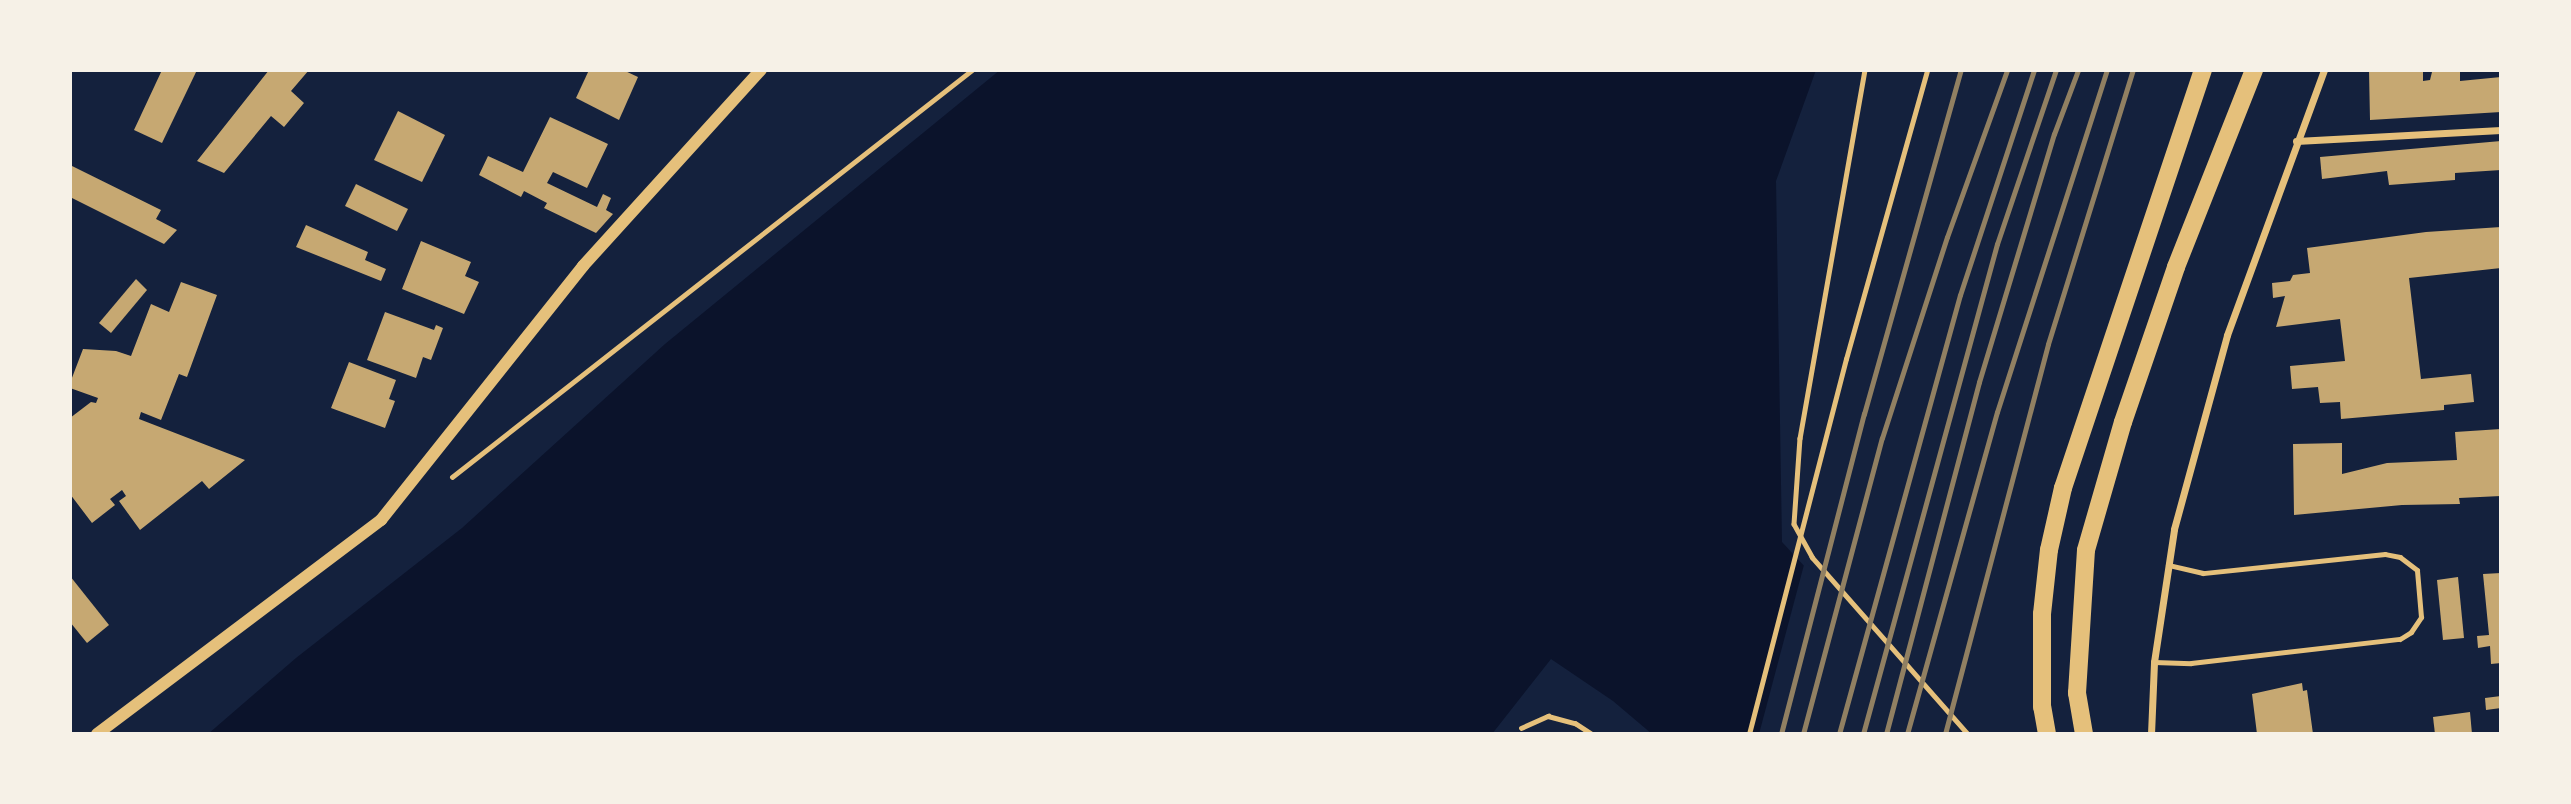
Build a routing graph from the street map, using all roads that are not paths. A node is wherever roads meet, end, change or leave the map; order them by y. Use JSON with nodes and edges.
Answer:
{"nodes":[{"id":1,"x":761,"y":70,"type":"edge"},
{"id":2,"x":2203,"y":70,"type":"edge"},
{"id":3,"x":2255,"y":70,"type":"edge"},
{"id":4,"x":2324,"y":70,"type":"edge"},
{"id":5,"x":2501,"y":130,"type":"edge"},
{"id":6,"x":2296,"y":141,"type":"junction"},
{"id":7,"x":2166,"y":564,"type":"junction"},
{"id":8,"x":2154,"y":662,"type":"junction"},
{"id":9,"x":97,"y":734,"type":"edge"},
{"id":10,"x":2047,"y":734,"type":"edge"},
{"id":11,"x":2084,"y":734,"type":"edge"},
{"id":12,"x":2151,"y":734,"type":"edge"}],
"edges":[{"from":1,"to":9,"type":"street"},
{"from":2,"to":10,"type":"main road"},
{"from":3,"to":11,"type":"main road"},
{"from":4,"to":6,"type":"street"},
{"from":5,"to":6,"type":"street"},
{"from":6,"to":7,"type":"street"},
{"from":7,"to":8,"type":"street"},
{"from":7,"to":8,"type":"lane"},
{"from":8,"to":12,"type":"street"}]}
